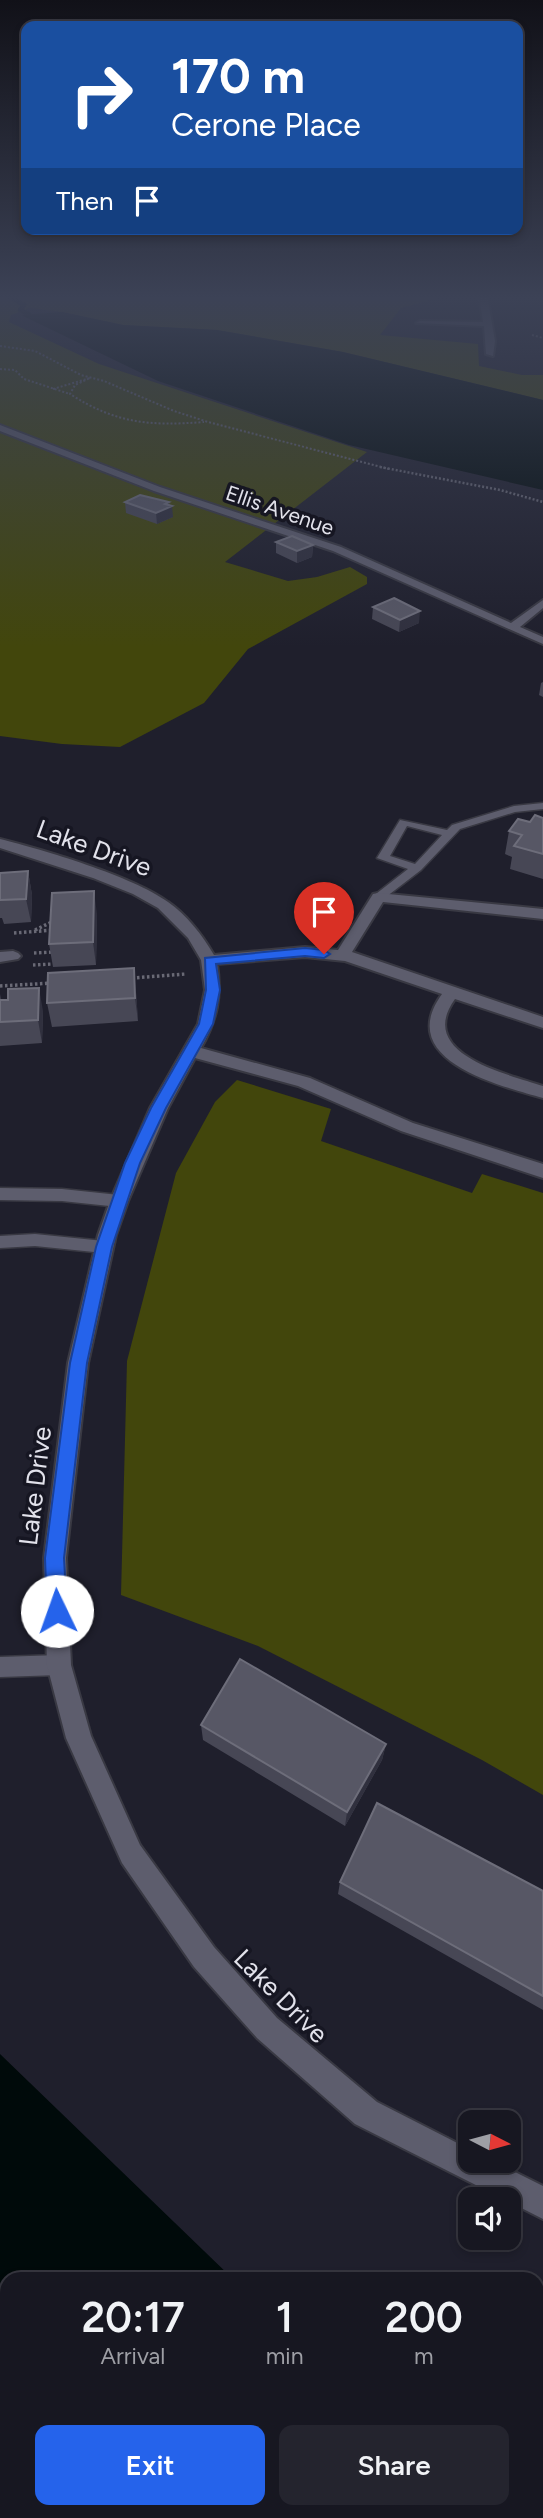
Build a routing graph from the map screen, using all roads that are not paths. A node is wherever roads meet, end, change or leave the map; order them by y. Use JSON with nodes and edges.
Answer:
{"nodes":[{"id":1,"x":0,"y":428,"type":"edge"},
{"id":2,"x":543,"y":603,"type":"edge"},
{"id":3,"x":514,"y":626,"type":"junction"},
{"id":4,"x":543,"y":641,"type":"edge"},
{"id":5,"x":543,"y":806,"type":"edge"},
{"id":6,"x":450,"y":834,"type":"junction"},
{"id":7,"x":0,"y":844,"type":"edge"},
{"id":8,"x":417,"y":869,"type":"junction"},
{"id":9,"x":377,"y":897,"type":"junction"},
{"id":10,"x":543,"y":914,"type":"edge"},
{"id":11,"x":342,"y":956,"type":"junction"},
{"id":12,"x":202,"y":967,"type":"junction"},
{"id":13,"x":452,"y":992,"type":"junction"},
{"id":14,"x":543,"y":1023,"type":"edge"},
{"id":15,"x":191,"y":1051,"type":"junction"},
{"id":16,"x":543,"y":1092,"type":"edge"},
{"id":17,"x":543,"y":1171,"type":"edge"},
{"id":18,"x":0,"y":1194,"type":"edge"},
{"id":19,"x":119,"y":1201,"type":"junction"},
{"id":20,"x":0,"y":1242,"type":"edge"},
{"id":21,"x":104,"y":1247,"type":"junction"},
{"id":22,"x":59,"y":1665,"type":"junction"},
{"id":23,"x":0,"y":1667,"type":"edge"},
{"id":24,"x":543,"y":2203,"type":"edge"}],
"edges":[{"from":1,"to":3,"type":"street","name":"Ellis Avenue"},
{"from":2,"to":3,"type":"street"},
{"from":3,"to":4,"type":"street","name":"Ellis Avenue"},
{"from":5,"to":6,"type":"lane"},
{"from":6,"to":8,"type":"lane"},
{"from":6,"to":8,"type":"lane"},
{"from":7,"to":12,"type":"street","name":"Lake Drive"},
{"from":8,"to":9,"type":"lane"},
{"from":9,"to":10,"type":"street"},
{"from":9,"to":11,"type":"street"},
{"from":11,"to":12,"type":"street"},
{"from":11,"to":13,"type":"street"},
{"from":12,"to":15,"type":"street","name":"Lake Drive"},
{"from":13,"to":14,"type":"street"},
{"from":13,"to":16,"type":"street"},
{"from":15,"to":17,"type":"street"},
{"from":15,"to":19,"type":"street","name":"Lake Drive"},
{"from":18,"to":19,"type":"lane"},
{"from":19,"to":21,"type":"street","name":"Lake Drive"},
{"from":20,"to":21,"type":"lane"},
{"from":21,"to":22,"type":"street","name":"Lake Drive"},
{"from":22,"to":23,"type":"lane"},
{"from":22,"to":24,"type":"street","name":"Lake Drive"}]}
